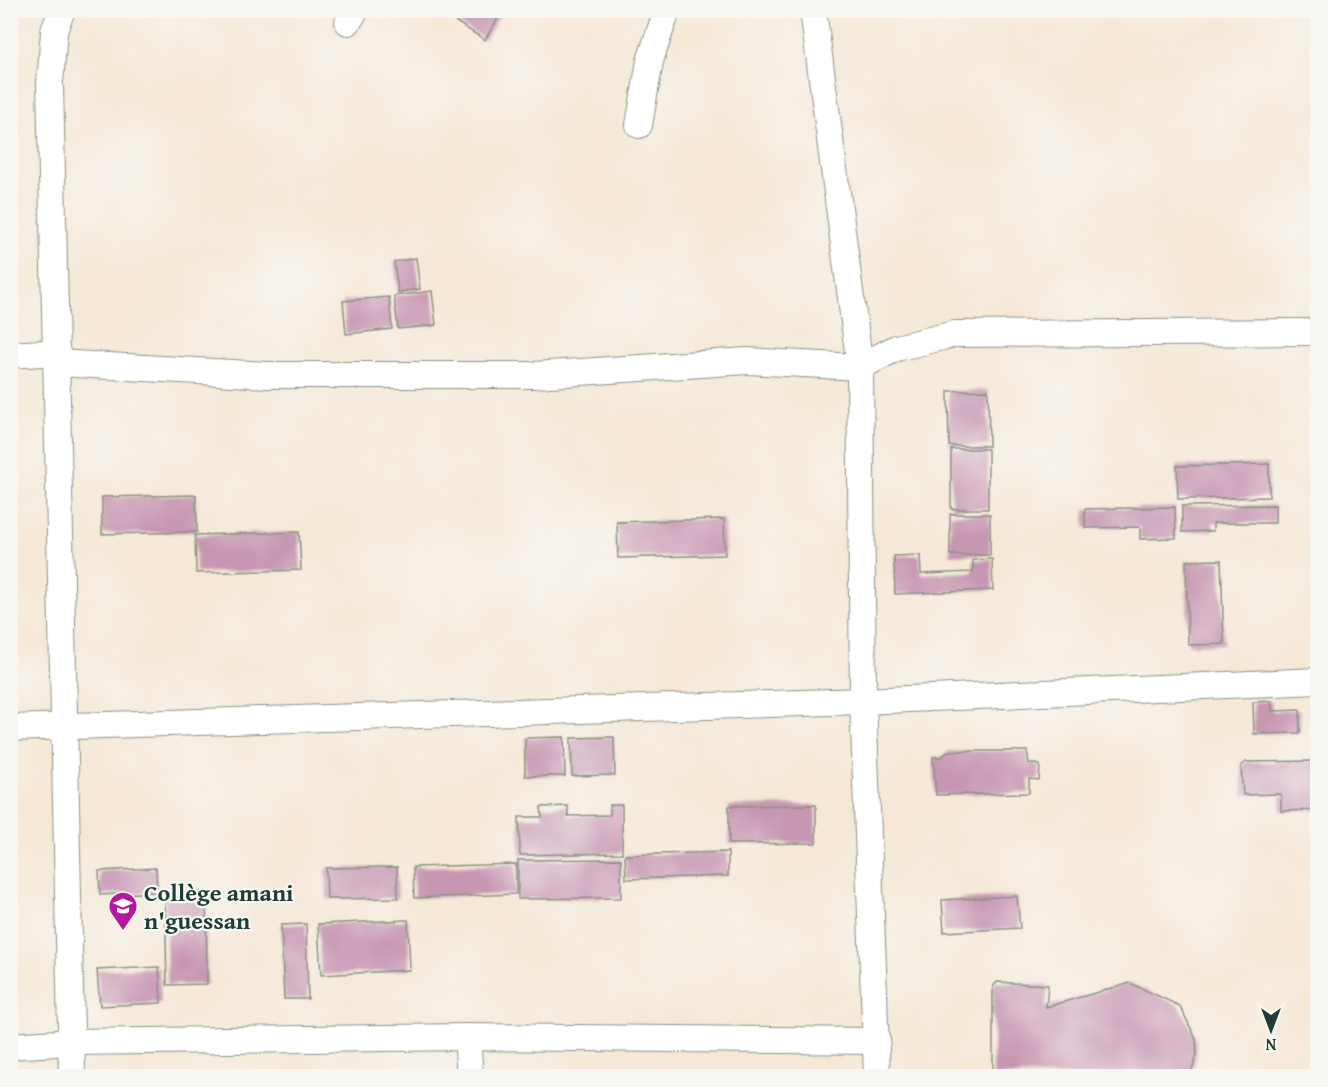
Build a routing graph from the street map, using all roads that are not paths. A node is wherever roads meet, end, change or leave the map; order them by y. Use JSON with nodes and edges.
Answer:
{"nodes":[{"id":1,"x":62,"y":10,"type":"edge"},
{"id":2,"x":667,"y":10,"type":"edge"},
{"id":3,"x":813,"y":10,"type":"edge"},
{"id":4,"x":639,"y":125,"type":"dead end"},
{"id":5,"x":1317,"y":332,"type":"edge"},
{"id":6,"x":10,"y":355,"type":"edge"},
{"id":7,"x":57,"y":358,"type":"junction"},
{"id":8,"x":860,"y":367,"type":"junction"},
{"id":9,"x":1317,"y":681,"type":"edge"},
{"id":10,"x":863,"y":701,"type":"junction"},
{"id":11,"x":10,"y":728,"type":"edge"},
{"id":12,"x":63,"y":728,"type":"junction"},
{"id":13,"x":467,"y":1037,"type":"junction"},
{"id":14,"x":877,"y":1041,"type":"junction"},
{"id":15,"x":71,"y":1042,"type":"junction"},
{"id":16,"x":10,"y":1046,"type":"edge"},
{"id":17,"x":72,"y":1077,"type":"edge"},
{"id":18,"x":470,"y":1077,"type":"edge"},
{"id":19,"x":877,"y":1077,"type":"edge"}],
"edges":[{"from":1,"to":7,"type":"street"},
{"from":2,"to":4,"type":"street"},
{"from":3,"to":8,"type":"street"},
{"from":5,"to":8,"type":"street"},
{"from":6,"to":7,"type":"street"},
{"from":7,"to":8,"type":"street"},
{"from":7,"to":12,"type":"street"},
{"from":8,"to":10,"type":"street"},
{"from":9,"to":10,"type":"street"},
{"from":10,"to":12,"type":"street"},
{"from":10,"to":14,"type":"street"},
{"from":11,"to":12,"type":"street"},
{"from":12,"to":15,"type":"street"},
{"from":13,"to":14,"type":"street"},
{"from":13,"to":15,"type":"street"},
{"from":13,"to":18,"type":"street"},
{"from":14,"to":19,"type":"street"},
{"from":15,"to":16,"type":"street"},
{"from":15,"to":17,"type":"street"}]}
